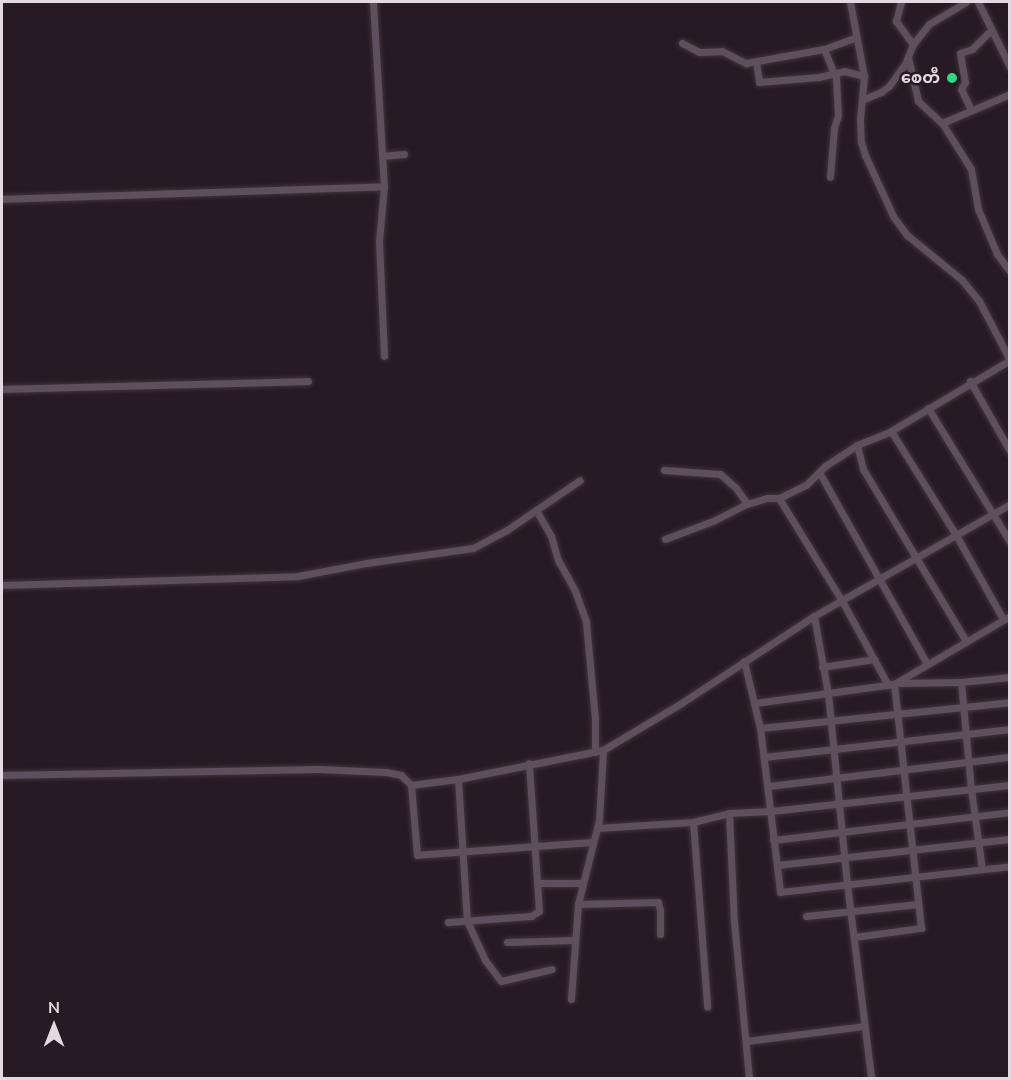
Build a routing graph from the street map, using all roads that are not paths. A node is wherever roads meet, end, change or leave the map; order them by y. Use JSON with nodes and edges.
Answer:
{"nodes":[{"id":1,"x":373,"y":2,"type":"edge"},
{"id":2,"x":850,"y":2,"type":"edge"},
{"id":3,"x":901,"y":2,"type":"edge"},
{"id":4,"x":966,"y":2,"type":"edge"},
{"id":5,"x":978,"y":2,"type":"edge"},
{"id":6,"x":991,"y":30,"type":"junction"},
{"id":7,"x":855,"y":38,"type":"junction"},
{"id":8,"x":682,"y":43,"type":"dead end"},
{"id":9,"x":913,"y":44,"type":"junction"},
{"id":10,"x":824,"y":49,"type":"junction"},
{"id":11,"x":908,"y":57,"type":"junction"},
{"id":12,"x":756,"y":62,"type":"junction"},
{"id":13,"x":1010,"y":67,"type":"edge"},
{"id":14,"x":834,"y":73,"type":"junction"},
{"id":15,"x":864,"y":76,"type":"junction"},
{"id":16,"x":1010,"y":94,"type":"edge"},
{"id":17,"x":862,"y":100,"type":"junction"},
{"id":18,"x":971,"y":110,"type":"junction"},
{"id":19,"x":942,"y":123,"type":"junction"},
{"id":20,"x":404,"y":154,"type":"dead end"},
{"id":21,"x":382,"y":156,"type":"junction"},
{"id":22,"x":830,"y":177,"type":"dead end"},
{"id":23,"x":384,"y":186,"type":"junction"},
{"id":24,"x":2,"y":199,"type":"edge"},
{"id":25,"x":1010,"y":271,"type":"edge"},
{"id":26,"x":384,"y":356,"type":"dead end"},
{"id":27,"x":308,"y":381,"type":"dead end"},
{"id":28,"x":970,"y":381,"type":"junction"},
{"id":29,"x":2,"y":389,"type":"edge"},
{"id":30,"x":928,"y":408,"type":"junction"},
{"id":31,"x":891,"y":431,"type":"junction"},
{"id":32,"x":857,"y":445,"type":"junction"},
{"id":33,"x":1010,"y":451,"type":"edge"},
{"id":34,"x":664,"y":470,"type":"dead end"},
{"id":35,"x":819,"y":472,"type":"junction"},
{"id":36,"x":580,"y":480,"type":"dead end"},
{"id":37,"x":779,"y":498,"type":"junction"},
{"id":38,"x":747,"y":504,"type":"junction"},
{"id":39,"x":1010,"y":504,"type":"edge"},
{"id":40,"x":536,"y":510,"type":"junction"},
{"id":41,"x":993,"y":514,"type":"junction"},
{"id":42,"x":957,"y":535,"type":"junction"},
{"id":43,"x":665,"y":539,"type":"dead end"},
{"id":44,"x":1010,"y":542,"type":"edge"},
{"id":45,"x":915,"y":559,"type":"junction"},
{"id":46,"x":879,"y":580,"type":"junction"},
{"id":47,"x":2,"y":585,"type":"edge"},
{"id":48,"x":842,"y":601,"type":"junction"},
{"id":49,"x":814,"y":616,"type":"junction"},
{"id":50,"x":1006,"y":618,"type":"edge"},
{"id":51,"x":966,"y":641,"type":"junction"},
{"id":52,"x":874,"y":659,"type":"junction"},
{"id":53,"x":744,"y":661,"type":"junction"},
{"id":54,"x":927,"y":664,"type":"junction"},
{"id":55,"x":822,"y":667,"type":"junction"},
{"id":56,"x":1010,"y":677,"type":"edge"},
{"id":57,"x":961,"y":682,"type":"junction"},
{"id":58,"x":893,"y":684,"type":"junction"},
{"id":59,"x":828,"y":694,"type":"junction"},
{"id":60,"x":1010,"y":702,"type":"edge"},
{"id":61,"x":754,"y":703,"type":"junction"},
{"id":62,"x":963,"y":708,"type":"junction"},
{"id":63,"x":896,"y":715,"type":"junction"},
{"id":64,"x":830,"y":722,"type":"junction"},
{"id":65,"x":760,"y":728,"type":"junction"},
{"id":66,"x":1010,"y":729,"type":"edge"},
{"id":67,"x":965,"y":735,"type":"junction"},
{"id":68,"x":899,"y":742,"type":"junction"},
{"id":69,"x":832,"y":749,"type":"junction"},
{"id":70,"x":599,"y":751,"type":"junction"},
{"id":71,"x":764,"y":757,"type":"junction"},
{"id":72,"x":1010,"y":757,"type":"edge"},
{"id":73,"x":968,"y":762,"type":"junction"},
{"id":74,"x":529,"y":763,"type":"junction"},
{"id":75,"x":902,"y":770,"type":"junction"},
{"id":76,"x":2,"y":776,"type":"edge"},
{"id":77,"x":835,"y":776,"type":"junction"},
{"id":78,"x":458,"y":778,"type":"junction"},
{"id":79,"x":411,"y":785,"type":"junction"},
{"id":80,"x":1010,"y":785,"type":"edge"},
{"id":81,"x":769,"y":786,"type":"junction"},
{"id":82,"x":970,"y":789,"type":"junction"},
{"id":83,"x":905,"y":797,"type":"junction"},
{"id":84,"x":838,"y":804,"type":"junction"},
{"id":85,"x":771,"y":811,"type":"junction"},
{"id":86,"x":1010,"y":812,"type":"edge"},
{"id":87,"x":729,"y":813,"type":"junction"},
{"id":88,"x":974,"y":815,"type":"junction"},
{"id":89,"x":693,"y":822,"type":"junction"},
{"id":90,"x":908,"y":823,"type":"junction"},
{"id":91,"x":597,"y":828,"type":"junction"},
{"id":92,"x":841,"y":831,"type":"junction"},
{"id":93,"x":1010,"y":839,"type":"edge"},
{"id":94,"x":773,"y":840,"type":"junction"},
{"id":95,"x":592,"y":842,"type":"junction"},
{"id":96,"x":978,"y":842,"type":"junction"},
{"id":97,"x":534,"y":844,"type":"junction"},
{"id":98,"x":911,"y":850,"type":"junction"},
{"id":99,"x":462,"y":852,"type":"junction"},
{"id":100,"x":844,"y":858,"type":"junction"},
{"id":101,"x":777,"y":865,"type":"junction"},
{"id":102,"x":1010,"y":866,"type":"edge"},
{"id":103,"x":982,"y":868,"type":"junction"},
{"id":104,"x":915,"y":877,"type":"junction"},
{"id":105,"x":537,"y":883,"type":"junction"},
{"id":106,"x":583,"y":883,"type":"junction"},
{"id":107,"x":847,"y":884,"type":"junction"},
{"id":108,"x":578,"y":904,"type":"junction"},
{"id":109,"x":918,"y":904,"type":"junction"},
{"id":110,"x":851,"y":913,"type":"junction"},
{"id":111,"x":806,"y":916,"type":"dead end"},
{"id":112,"x":467,"y":921,"type":"junction"},
{"id":113,"x":448,"y":922,"type":"dead end"},
{"id":114,"x":660,"y":934,"type":"dead end"},
{"id":115,"x":854,"y":937,"type":"junction"},
{"id":116,"x":574,"y":940,"type":"junction"},
{"id":117,"x":507,"y":942,"type":"dead end"},
{"id":118,"x":552,"y":969,"type":"dead end"},
{"id":119,"x":571,"y":999,"type":"dead end"},
{"id":120,"x":707,"y":1005,"type":"dead end"},
{"id":121,"x":864,"y":1026,"type":"junction"},
{"id":122,"x":746,"y":1041,"type":"junction"},
{"id":123,"x":749,"y":1078,"type":"edge"},
{"id":124,"x":871,"y":1078,"type":"edge"}],
"edges":[{"from":1,"to":21,"type":"street"},
{"from":2,"to":7,"type":"street"},
{"from":3,"to":9,"type":"street"},
{"from":4,"to":9,"type":"street"},
{"from":5,"to":6,"type":"street"},
{"from":6,"to":13,"type":"street"},
{"from":6,"to":18,"type":"street"},
{"from":7,"to":10,"type":"street"},
{"from":7,"to":15,"type":"street"},
{"from":8,"to":12,"type":"street"},
{"from":9,"to":11,"type":"street"},
{"from":10,"to":12,"type":"street"},
{"from":10,"to":14,"type":"street"},
{"from":11,"to":17,"type":"street"},
{"from":11,"to":19,"type":"street"},
{"from":12,"to":14,"type":"street"},
{"from":14,"to":15,"type":"street"},
{"from":14,"to":22,"type":"street"},
{"from":15,"to":17,"type":"street"},
{"from":16,"to":18,"type":"street"},
{"from":17,"to":28,"type":"street"},
{"from":18,"to":19,"type":"street"},
{"from":19,"to":25,"type":"street"},
{"from":20,"to":21,"type":"street"},
{"from":21,"to":23,"type":"street"},
{"from":23,"to":24,"type":"street"},
{"from":23,"to":26,"type":"street"},
{"from":27,"to":29,"type":"street"},
{"from":28,"to":30,"type":"street"},
{"from":28,"to":33,"type":"street"},
{"from":30,"to":31,"type":"street"},
{"from":30,"to":41,"type":"street"},
{"from":31,"to":32,"type":"street"},
{"from":31,"to":42,"type":"street"},
{"from":32,"to":35,"type":"street"},
{"from":32,"to":45,"type":"street"},
{"from":34,"to":38,"type":"street"},
{"from":35,"to":37,"type":"street"},
{"from":35,"to":46,"type":"street"},
{"from":36,"to":40,"type":"street"},
{"from":37,"to":38,"type":"street"},
{"from":37,"to":48,"type":"street"},
{"from":38,"to":43,"type":"street"},
{"from":39,"to":41,"type":"street"},
{"from":40,"to":47,"type":"street"},
{"from":40,"to":70,"type":"street"},
{"from":41,"to":42,"type":"street"},
{"from":41,"to":44,"type":"street"},
{"from":42,"to":45,"type":"street"},
{"from":42,"to":50,"type":"street"},
{"from":45,"to":46,"type":"street"},
{"from":45,"to":51,"type":"street"},
{"from":46,"to":48,"type":"street"},
{"from":46,"to":54,"type":"street"},
{"from":48,"to":49,"type":"street"},
{"from":48,"to":52,"type":"street"},
{"from":49,"to":53,"type":"street"},
{"from":49,"to":55,"type":"street"},
{"from":50,"to":51,"type":"street"},
{"from":51,"to":54,"type":"street"},
{"from":52,"to":55,"type":"street"},
{"from":52,"to":58,"type":"street"},
{"from":53,"to":61,"type":"street"},
{"from":53,"to":70,"type":"street"},
{"from":54,"to":58,"type":"street"},
{"from":55,"to":59,"type":"street"},
{"from":56,"to":57,"type":"street"},
{"from":57,"to":58,"type":"street"},
{"from":57,"to":62,"type":"street"},
{"from":58,"to":59,"type":"street"},
{"from":58,"to":63,"type":"street"},
{"from":59,"to":61,"type":"street"},
{"from":59,"to":64,"type":"street"},
{"from":60,"to":62,"type":"street"},
{"from":61,"to":65,"type":"street"},
{"from":62,"to":63,"type":"street"},
{"from":62,"to":67,"type":"street"},
{"from":63,"to":64,"type":"street"},
{"from":63,"to":68,"type":"street"},
{"from":64,"to":65,"type":"street"},
{"from":64,"to":69,"type":"street"},
{"from":65,"to":71,"type":"street"},
{"from":66,"to":67,"type":"street"},
{"from":67,"to":68,"type":"street"},
{"from":67,"to":73,"type":"street"},
{"from":68,"to":69,"type":"street"},
{"from":68,"to":75,"type":"street"},
{"from":69,"to":71,"type":"street"},
{"from":69,"to":77,"type":"street"},
{"from":70,"to":74,"type":"street"},
{"from":70,"to":91,"type":"street"},
{"from":71,"to":81,"type":"street"},
{"from":72,"to":73,"type":"street"},
{"from":73,"to":75,"type":"street"},
{"from":73,"to":82,"type":"street"},
{"from":74,"to":78,"type":"street"},
{"from":74,"to":97,"type":"street"},
{"from":75,"to":77,"type":"street"},
{"from":75,"to":83,"type":"street"},
{"from":76,"to":79,"type":"street"},
{"from":77,"to":81,"type":"street"},
{"from":77,"to":84,"type":"street"},
{"from":78,"to":79,"type":"street"},
{"from":78,"to":99,"type":"street"},
{"from":79,"to":99,"type":"street"},
{"from":80,"to":82,"type":"street"},
{"from":81,"to":85,"type":"street"},
{"from":82,"to":83,"type":"street"},
{"from":82,"to":88,"type":"street"},
{"from":83,"to":84,"type":"street"},
{"from":83,"to":90,"type":"street"},
{"from":84,"to":85,"type":"street"},
{"from":84,"to":92,"type":"street"},
{"from":85,"to":87,"type":"street"},
{"from":85,"to":94,"type":"street"},
{"from":86,"to":88,"type":"street"},
{"from":87,"to":89,"type":"street"},
{"from":87,"to":122,"type":"street"},
{"from":88,"to":90,"type":"street"},
{"from":88,"to":96,"type":"street"},
{"from":89,"to":91,"type":"street"},
{"from":89,"to":120,"type":"street"},
{"from":90,"to":92,"type":"street"},
{"from":90,"to":98,"type":"street"},
{"from":91,"to":95,"type":"street"},
{"from":92,"to":94,"type":"street"},
{"from":92,"to":100,"type":"street"},
{"from":93,"to":96,"type":"street"},
{"from":94,"to":101,"type":"street"},
{"from":95,"to":97,"type":"street"},
{"from":95,"to":106,"type":"street"},
{"from":96,"to":98,"type":"street"},
{"from":96,"to":103,"type":"street"},
{"from":97,"to":99,"type":"street"},
{"from":97,"to":105,"type":"street"},
{"from":98,"to":100,"type":"street"},
{"from":98,"to":104,"type":"street"},
{"from":99,"to":112,"type":"street"},
{"from":100,"to":101,"type":"street"},
{"from":100,"to":107,"type":"street"},
{"from":101,"to":107,"type":"street"},
{"from":102,"to":103,"type":"street"},
{"from":103,"to":104,"type":"street"},
{"from":104,"to":107,"type":"street"},
{"from":104,"to":109,"type":"street"},
{"from":105,"to":106,"type":"street"},
{"from":105,"to":112,"type":"street"},
{"from":106,"to":108,"type":"street"},
{"from":107,"to":110,"type":"street"},
{"from":108,"to":114,"type":"street"},
{"from":108,"to":116,"type":"street"},
{"from":109,"to":110,"type":"street"},
{"from":109,"to":115,"type":"street"},
{"from":110,"to":111,"type":"street"},
{"from":110,"to":115,"type":"street"},
{"from":112,"to":113,"type":"street"},
{"from":112,"to":118,"type":"street"},
{"from":115,"to":121,"type":"street"},
{"from":116,"to":117,"type":"street"},
{"from":116,"to":119,"type":"street"},
{"from":121,"to":122,"type":"street"},
{"from":121,"to":124,"type":"street"},
{"from":122,"to":123,"type":"street"}]}
